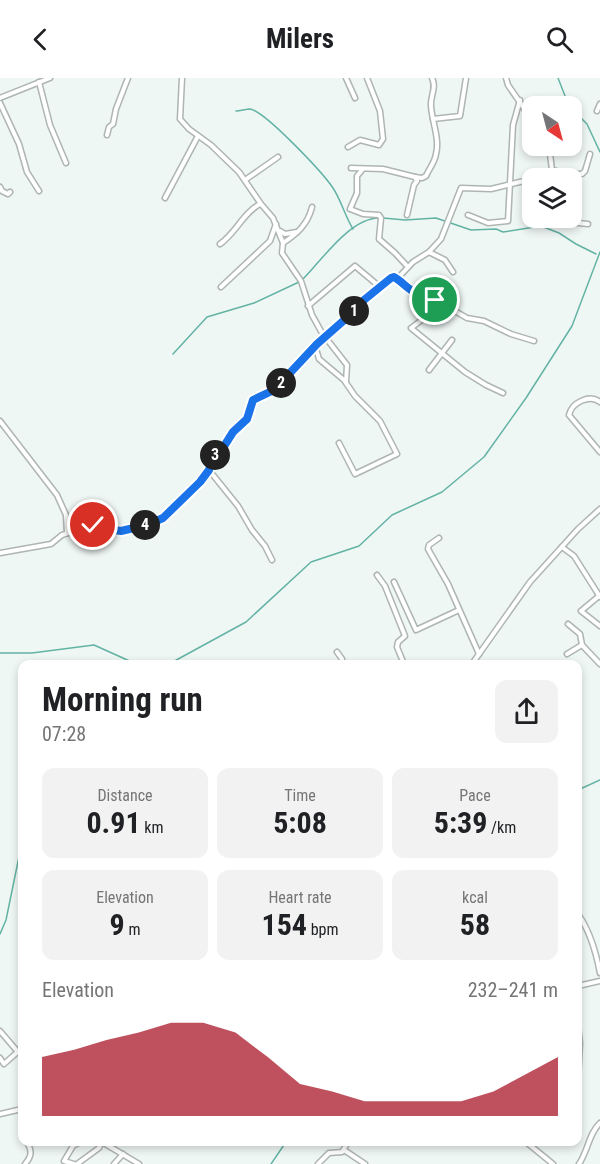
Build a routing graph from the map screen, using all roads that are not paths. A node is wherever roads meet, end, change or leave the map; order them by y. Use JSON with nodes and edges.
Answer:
{"nodes":[{"id":1,"x":33,"y":78,"type":"edge"},
{"id":2,"x":50,"y":78,"type":"edge"},
{"id":3,"x":128,"y":78,"type":"edge"},
{"id":4,"x":182,"y":78,"type":"edge"},
{"id":5,"x":346,"y":78,"type":"edge"},
{"id":6,"x":367,"y":78,"type":"edge"},
{"id":7,"x":432,"y":78,"type":"edge"},
{"id":8,"x":466,"y":78,"type":"edge"},
{"id":9,"x":506,"y":78,"type":"edge"},
{"id":10,"x":39,"y":82,"type":"junction"},
{"id":11,"x":32,"y":85,"type":"junction"},
{"id":12,"x":0,"y":98,"type":"edge"},
{"id":13,"x":355,"y":98,"type":"dead end"},
{"id":14,"x":520,"y":100,"type":"junction"},
{"id":15,"x":0,"y":103,"type":"edge"},
{"id":16,"x":522,"y":103,"type":"edge"},
{"id":17,"x":600,"y":104,"type":"edge"},
{"id":18,"x":597,"y":111,"type":"dead end"},
{"id":19,"x":433,"y":119,"type":"junction"},
{"id":20,"x":107,"y":135,"type":"dead end"},
{"id":21,"x":198,"y":136,"type":"junction"},
{"id":22,"x":348,"y":147,"type":"dead end"},
{"id":23,"x":590,"y":154,"type":"dead end"},
{"id":24,"x":278,"y":157,"type":"dead end"},
{"id":25,"x":66,"y":163,"type":"dead end"},
{"id":26,"x":351,"y":168,"type":"dead end"},
{"id":27,"x":362,"y":170,"type":"junction"},
{"id":28,"x":582,"y":174,"type":"edge"},
{"id":29,"x":416,"y":177,"type":"junction"},
{"id":30,"x":244,"y":180,"type":"junction"},
{"id":31,"x":522,"y":182,"type":"edge"},
{"id":32,"x":510,"y":184,"type":"junction"},
{"id":33,"x":0,"y":187,"type":"edge"},
{"id":34,"x":39,"y":191,"type":"dead end"},
{"id":35,"x":10,"y":192,"type":"dead end"},
{"id":36,"x":165,"y":198,"type":"dead end"},
{"id":37,"x":260,"y":204,"type":"junction"},
{"id":38,"x":312,"y":207,"type":"dead end"},
{"id":39,"x":407,"y":215,"type":"dead end"},
{"id":40,"x":468,"y":215,"type":"dead end"},
{"id":41,"x":276,"y":223,"type":"junction"},
{"id":42,"x":582,"y":223,"type":"edge"},
{"id":43,"x":588,"y":224,"type":"dead end"},
{"id":44,"x":280,"y":231,"type":"junction"},
{"id":45,"x":298,"y":232,"type":"junction"},
{"id":46,"x":283,"y":243,"type":"junction"},
{"id":47,"x":220,"y":244,"type":"dead end"},
{"id":48,"x":429,"y":252,"type":"junction"},
{"id":49,"x":408,"y":267,"type":"junction"},
{"id":50,"x":453,"y":272,"type":"dead end"},
{"id":51,"x":397,"y":279,"type":"junction"},
{"id":52,"x":221,"y":287,"type":"dead end"},
{"id":53,"x":380,"y":287,"type":"junction"},
{"id":54,"x":440,"y":302,"type":"junction"},
{"id":55,"x":308,"y":306,"type":"junction"},
{"id":56,"x":325,"y":337,"type":"junction"},
{"id":57,"x":452,"y":340,"type":"dead end"},
{"id":58,"x":534,"y":341,"type":"dead end"},
{"id":59,"x":316,"y":346,"type":"junction"},
{"id":60,"x":443,"y":352,"type":"junction"},
{"id":61,"x":429,"y":370,"type":"dead end"},
{"id":62,"x":346,"y":383,"type":"junction"},
{"id":63,"x":503,"y":393,"type":"dead end"},
{"id":64,"x":600,"y":402,"type":"edge"},
{"id":65,"x":0,"y":421,"type":"edge"},
{"id":66,"x":339,"y":442,"type":"dead end"},
{"id":67,"x":600,"y":452,"type":"edge"},
{"id":68,"x":209,"y":470,"type":"junction"},
{"id":69,"x":600,"y":509,"type":"edge"},
{"id":70,"x":67,"y":533,"type":"junction"},
{"id":71,"x":439,"y":538,"type":"dead end"},
{"id":72,"x":562,"y":547,"type":"junction"},
{"id":73,"x":0,"y":553,"type":"edge"},
{"id":74,"x":272,"y":560,"type":"dead end"},
{"id":75,"x":377,"y":575,"type":"dead end"},
{"id":76,"x":394,"y":582,"type":"dead end"},
{"id":77,"x":599,"y":596,"type":"edge"},
{"id":78,"x":459,"y":610,"type":"junction"},
{"id":79,"x":568,"y":624,"type":"dead end"},
{"id":80,"x":600,"y":626,"type":"edge"},
{"id":81,"x":582,"y":645,"type":"junction"},
{"id":82,"x":337,"y":652,"type":"dead end"},
{"id":83,"x":479,"y":654,"type":"junction"},
{"id":84,"x":567,"y":654,"type":"dead end"},
{"id":85,"x":342,"y":660,"type":"edge"},
{"id":86,"x":402,"y":660,"type":"edge"},
{"id":87,"x":475,"y":660,"type":"edge"},
{"id":88,"x":600,"y":664,"type":"edge"},
{"id":89,"x":582,"y":920,"type":"edge"},
{"id":90,"x":600,"y":973,"type":"edge"},
{"id":91,"x":600,"y":981,"type":"edge"},
{"id":92,"x":582,"y":985,"type":"edge"},
{"id":93,"x":0,"y":1031,"type":"edge"},
{"id":94,"x":18,"y":1048,"type":"edge"},
{"id":95,"x":18,"y":1052,"type":"edge"},
{"id":96,"x":0,"y":1058,"type":"edge"},
{"id":97,"x":18,"y":1110,"type":"edge"},
{"id":98,"x":0,"y":1114,"type":"edge"},
{"id":99,"x":600,"y":1123,"type":"edge"},
{"id":100,"x":30,"y":1146,"type":"edge"},
{"id":101,"x":74,"y":1146,"type":"edge"},
{"id":102,"x":100,"y":1146,"type":"edge"},
{"id":103,"x":108,"y":1146,"type":"edge"},
{"id":104,"x":346,"y":1146,"type":"edge"},
{"id":105,"x":531,"y":1146,"type":"edge"},
{"id":106,"x":344,"y":1150,"type":"junction"},
{"id":107,"x":123,"y":1154,"type":"junction"},
{"id":108,"x":25,"y":1164,"type":"edge"},
{"id":109,"x":76,"y":1164,"type":"edge"},
{"id":110,"x":114,"y":1164,"type":"edge"},
{"id":111,"x":139,"y":1164,"type":"edge"},
{"id":112,"x":318,"y":1164,"type":"edge"},
{"id":113,"x":365,"y":1164,"type":"edge"},
{"id":114,"x":553,"y":1164,"type":"edge"},
{"id":115,"x":579,"y":1164,"type":"edge"}],
"edges":[{"from":1,"to":11,"type":"street"},
{"from":2,"to":10,"type":"street"},
{"from":3,"to":20,"type":"street"},
{"from":4,"to":21,"type":"street"},
{"from":5,"to":13,"type":"street"},
{"from":6,"to":22,"type":"street"},
{"from":7,"to":19,"type":"street"},
{"from":8,"to":19,"type":"street"},
{"from":9,"to":14,"type":"street"},
{"from":10,"to":11,"type":"street"},
{"from":10,"to":25,"type":"street"},
{"from":11,"to":12,"type":"street"},
{"from":14,"to":16,"type":"street"},
{"from":14,"to":32,"type":"street"},
{"from":15,"to":34,"type":"street"},
{"from":17,"to":18,"type":"street"},
{"from":19,"to":29,"type":"street"},
{"from":21,"to":30,"type":"street"},
{"from":21,"to":36,"type":"street"},
{"from":23,"to":28,"type":"street"},
{"from":24,"to":30,"type":"street"},
{"from":26,"to":27,"type":"street"},
{"from":27,"to":29,"type":"street"},
{"from":27,"to":49,"type":"street"},
{"from":29,"to":39,"type":"street"},
{"from":30,"to":37,"type":"street"},
{"from":31,"to":32,"type":"street"},
{"from":32,"to":40,"type":"street"},
{"from":32,"to":48,"type":"street"},
{"from":33,"to":35,"type":"street"},
{"from":37,"to":41,"type":"street"},
{"from":37,"to":47,"type":"street"},
{"from":38,"to":45,"type":"street"},
{"from":41,"to":44,"type":"street"},
{"from":41,"to":52,"type":"street"},
{"from":42,"to":43,"type":"street"},
{"from":44,"to":45,"type":"street"},
{"from":44,"to":46,"type":"street"},
{"from":45,"to":46,"type":"street"},
{"from":46,"to":55,"type":"street"},
{"from":48,"to":49,"type":"street"},
{"from":48,"to":50,"type":"street"},
{"from":49,"to":51,"type":"street"},
{"from":51,"to":53,"type":"street"},
{"from":51,"to":54,"type":"street"},
{"from":53,"to":55,"type":"street"},
{"from":53,"to":56,"type":"street"},
{"from":54,"to":58,"type":"street"},
{"from":54,"to":60,"type":"street"},
{"from":55,"to":56,"type":"street"},
{"from":56,"to":59,"type":"street"},
{"from":56,"to":62,"type":"street"},
{"from":57,"to":60,"type":"street"},
{"from":59,"to":62,"type":"street"},
{"from":59,"to":68,"type":"street"},
{"from":60,"to":61,"type":"street"},
{"from":60,"to":63,"type":"street"},
{"from":62,"to":66,"type":"street"},
{"from":64,"to":67,"type":"street"},
{"from":65,"to":70,"type":"street"},
{"from":68,"to":70,"type":"street"},
{"from":68,"to":74,"type":"street"},
{"from":69,"to":72,"type":"street"},
{"from":70,"to":73,"type":"street"},
{"from":71,"to":78,"type":"street"},
{"from":72,"to":77,"type":"street"},
{"from":72,"to":83,"type":"street"},
{"from":75,"to":86,"type":"street"},
{"from":76,"to":78,"type":"street"},
{"from":77,"to":80,"type":"street"},
{"from":78,"to":83,"type":"street"},
{"from":79,"to":81,"type":"street"},
{"from":81,"to":84,"type":"street"},
{"from":81,"to":88,"type":"street"},
{"from":82,"to":85,"type":"street"},
{"from":83,"to":87,"type":"street"},
{"from":89,"to":90,"type":"street"},
{"from":91,"to":92,"type":"street"},
{"from":93,"to":94,"type":"street"},
{"from":95,"to":96,"type":"street"},
{"from":97,"to":98,"type":"street"},
{"from":99,"to":115,"type":"street"},
{"from":100,"to":108,"type":"street"},
{"from":101,"to":109,"type":"street"},
{"from":102,"to":109,"type":"street"},
{"from":103,"to":107,"type":"street"},
{"from":104,"to":106,"type":"street"},
{"from":105,"to":114,"type":"street"},
{"from":106,"to":112,"type":"street"},
{"from":106,"to":113,"type":"street"},
{"from":107,"to":110,"type":"street"},
{"from":107,"to":111,"type":"street"}]}
